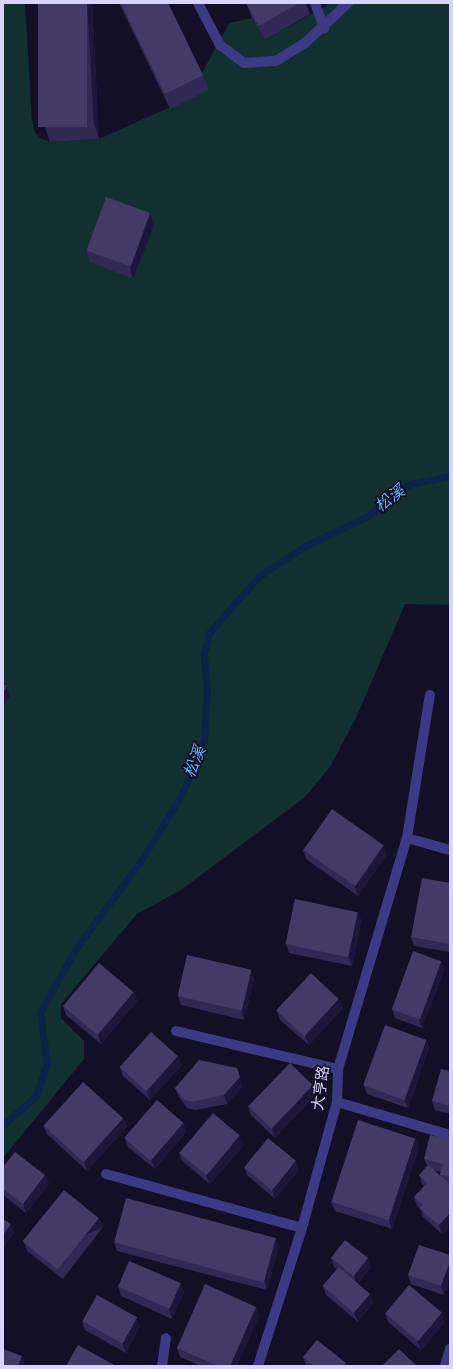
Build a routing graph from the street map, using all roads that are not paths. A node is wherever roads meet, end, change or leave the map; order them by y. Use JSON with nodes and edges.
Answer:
{"nodes":[{"id":1,"x":198,"y":3,"type":"edge"},
{"id":2,"x":315,"y":3,"type":"edge"},
{"id":3,"x":348,"y":3,"type":"edge"},
{"id":4,"x":324,"y":28,"type":"junction"},
{"id":5,"x":430,"y":695,"type":"dead end"},
{"id":6,"x":406,"y":838,"type":"junction"},
{"id":7,"x":450,"y":850,"type":"edge"},
{"id":8,"x":176,"y":1031,"type":"dead end"},
{"id":9,"x":338,"y":1069,"type":"junction"},
{"id":10,"x":337,"y":1102,"type":"junction"},
{"id":11,"x":450,"y":1135,"type":"edge"},
{"id":12,"x":106,"y":1174,"type":"dead end"},
{"id":13,"x":302,"y":1228,"type":"junction"},
{"id":14,"x":166,"y":1338,"type":"dead end"},
{"id":15,"x":450,"y":1349,"type":"edge"},
{"id":16,"x":162,"y":1366,"type":"edge"},
{"id":17,"x":258,"y":1366,"type":"edge"},
{"id":18,"x":445,"y":1366,"type":"edge"}],
"edges":[{"from":1,"to":4,"type":"street"},
{"from":2,"to":4,"type":"street"},
{"from":3,"to":4,"type":"street"},
{"from":5,"to":6,"type":"street","name":"大亨路"},
{"from":6,"to":7,"type":"street"},
{"from":6,"to":9,"type":"street","name":"大亨路"},
{"from":8,"to":9,"type":"street"},
{"from":9,"to":10,"type":"street","name":"大亨路"},
{"from":10,"to":11,"type":"street"},
{"from":10,"to":13,"type":"street","name":"大亨路"},
{"from":12,"to":13,"type":"street"},
{"from":13,"to":17,"type":"street","name":"大亨路"},
{"from":14,"to":16,"type":"street"},
{"from":15,"to":18,"type":"street"}]}
